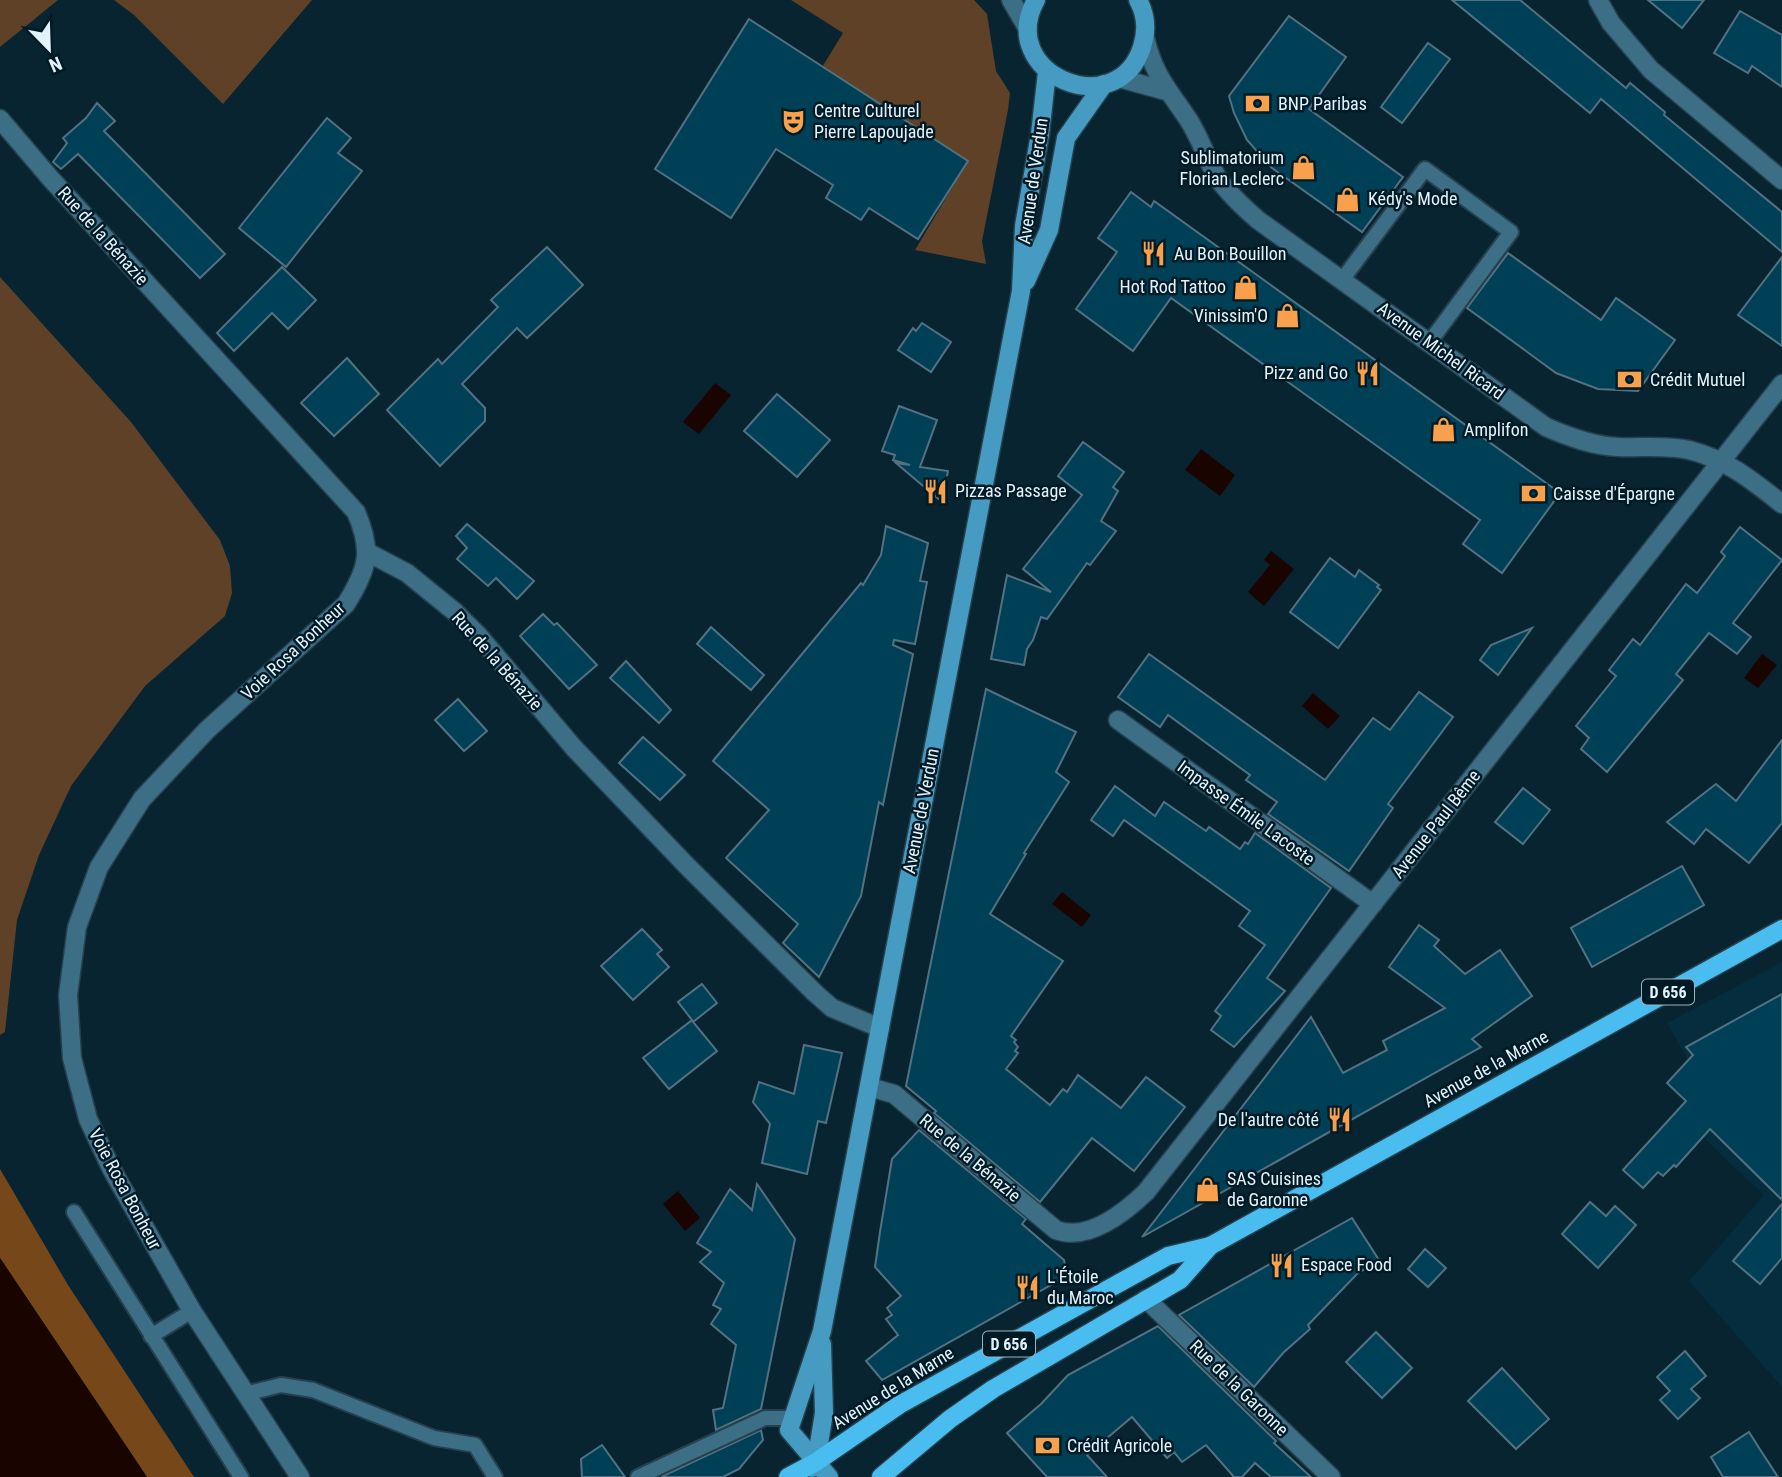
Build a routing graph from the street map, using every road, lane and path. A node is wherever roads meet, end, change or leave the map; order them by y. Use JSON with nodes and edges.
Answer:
{"nodes":[{"id":1,"x":1011,"y":0,"type":"edge"},
{"id":2,"x":1036,"y":0,"type":"edge"},
{"id":3,"x":1138,"y":0,"type":"edge"},
{"id":4,"x":1598,"y":0,"type":"edge"},
{"id":5,"x":1028,"y":29,"type":"junction"},
{"id":6,"x":1145,"y":38,"type":"junction"},
{"id":7,"x":1048,"y":72,"type":"junction"},
{"id":8,"x":1112,"y":81,"type":"junction"},
{"id":9,"x":1166,"y":90,"type":"junction"},
{"id":10,"x":0,"y":119,"type":"edge"},
{"id":11,"x":1782,"y":180,"type":"edge"},
{"id":12,"x":1342,"y":280,"type":"junction"},
{"id":13,"x":1021,"y":290,"type":"junction"},
{"id":14,"x":1429,"y":342,"type":"junction"},
{"id":15,"x":1782,"y":384,"type":"edge"},
{"id":16,"x":1721,"y":460,"type":"junction"},
{"id":17,"x":1782,"y":504,"type":"edge"},
{"id":18,"x":367,"y":552,"type":"junction"},
{"id":19,"x":1118,"y":720,"type":"dead end"},
{"id":20,"x":1373,"y":904,"type":"junction"},
{"id":21,"x":1782,"y":929,"type":"edge"},
{"id":22,"x":880,"y":1028,"type":"junction"},
{"id":23,"x":869,"y":1087,"type":"junction"},
{"id":24,"x":74,"y":1212,"type":"dead end"},
{"id":25,"x":1068,"y":1235,"type":"joint"},
{"id":26,"x":1210,"y":1246,"type":"junction"},
{"id":27,"x":1146,"y":1299,"type":"junction"},
{"id":28,"x":192,"y":1311,"type":"junction"},
{"id":29,"x":822,"y":1331,"type":"junction"},
{"id":30,"x":151,"y":1336,"type":"junction"},
{"id":31,"x":245,"y":1394,"type":"junction"},
{"id":32,"x":792,"y":1418,"type":"junction"},
{"id":33,"x":817,"y":1462,"type":"junction"},
{"id":34,"x":241,"y":1477,"type":"edge"},
{"id":35,"x":300,"y":1477,"type":"edge"},
{"id":36,"x":495,"y":1477,"type":"edge"},
{"id":37,"x":638,"y":1477,"type":"edge"},
{"id":38,"x":788,"y":1477,"type":"edge"},
{"id":39,"x":806,"y":1477,"type":"edge"},
{"id":40,"x":829,"y":1477,"type":"edge"},
{"id":41,"x":881,"y":1477,"type":"edge"},
{"id":42,"x":1331,"y":1477,"type":"edge"}],
"edges":[{"from":1,"to":5,"type":"street"},
{"from":2,"to":5,"type":"main road"},
{"from":3,"to":6,"type":"main road"},
{"from":4,"to":11,"type":"street"},
{"from":5,"to":7,"type":"main road"},
{"from":6,"to":8,"type":"main road","name":"Avenue de Verdun"},
{"from":6,"to":9,"type":"street","name":"Avenue Michel Ricard"},
{"from":7,"to":8,"type":"main road"},
{"from":7,"to":13,"type":"main road","name":"Avenue de Verdun"},
{"from":8,"to":9,"type":"street"},
{"from":8,"to":13,"type":"main road","name":"Avenue de Verdun"},
{"from":9,"to":12,"type":"street","name":"Avenue Michel Ricard"},
{"from":10,"to":18,"type":"street","name":"Rue de la Bénazie"},
{"from":12,"to":14,"type":"street","name":"Avenue Michel Ricard"},
{"from":12,"to":14,"type":"lane"},
{"from":13,"to":22,"type":"main road","name":"Avenue de Verdun"},
{"from":14,"to":16,"type":"street","name":"Avenue Michel Ricard"},
{"from":15,"to":16,"type":"street","name":"Avenue Paul Bême"},
{"from":16,"to":17,"type":"street","name":"Avenue Michel Ricard"},
{"from":16,"to":20,"type":"street","name":"Avenue Paul Bême"},
{"from":18,"to":22,"type":"street","name":"Rue de la Bénazie"},
{"from":18,"to":28,"type":"street","name":"Voie Rosa Bonheur"},
{"from":19,"to":20,"type":"street","name":"Impasse Émile Lacoste"},
{"from":20,"to":25,"type":"street","name":"Avenue Paul Bême"},
{"from":21,"to":26,"type":"main road","name":"Avenue de la Marne","number":"D 656"},
{"from":22,"to":23,"type":"main road","name":"Avenue de Verdun"},
{"from":23,"to":25,"type":"street","name":"Rue de la Bénazie"},
{"from":23,"to":29,"type":"main road","name":"Avenue de Verdun"},
{"from":24,"to":30,"type":"lane"},
{"from":26,"to":27,"type":"main road","name":"Avenue de la Marne","number":"D 656"},
{"from":26,"to":33,"type":"main road","name":"Avenue de la Marne","number":"D 656"},
{"from":27,"to":41,"type":"main road","name":"Avenue de la Marne","number":"D 656"},
{"from":27,"to":42,"type":"street","name":"Rue de la Garonne"},
{"from":28,"to":30,"type":"lane"},
{"from":28,"to":31,"type":"street","name":"Voie Rosa Bonheur"},
{"from":29,"to":32,"type":"main road","name":"Avenue de Verdun"},
{"from":29,"to":33,"type":"main road","name":"Avenue de Verdun"},
{"from":30,"to":34,"type":"lane"},
{"from":31,"to":35,"type":"street","name":"Voie Rosa Bonheur"},
{"from":31,"to":36,"type":"lane"},
{"from":32,"to":33,"type":"main road"},
{"from":32,"to":37,"type":"lane"},
{"from":33,"to":38,"type":"main road","name":"Avenue de la Marne","number":"D 656"},
{"from":33,"to":39,"type":"main road"},
{"from":33,"to":40,"type":"main road"}]}
